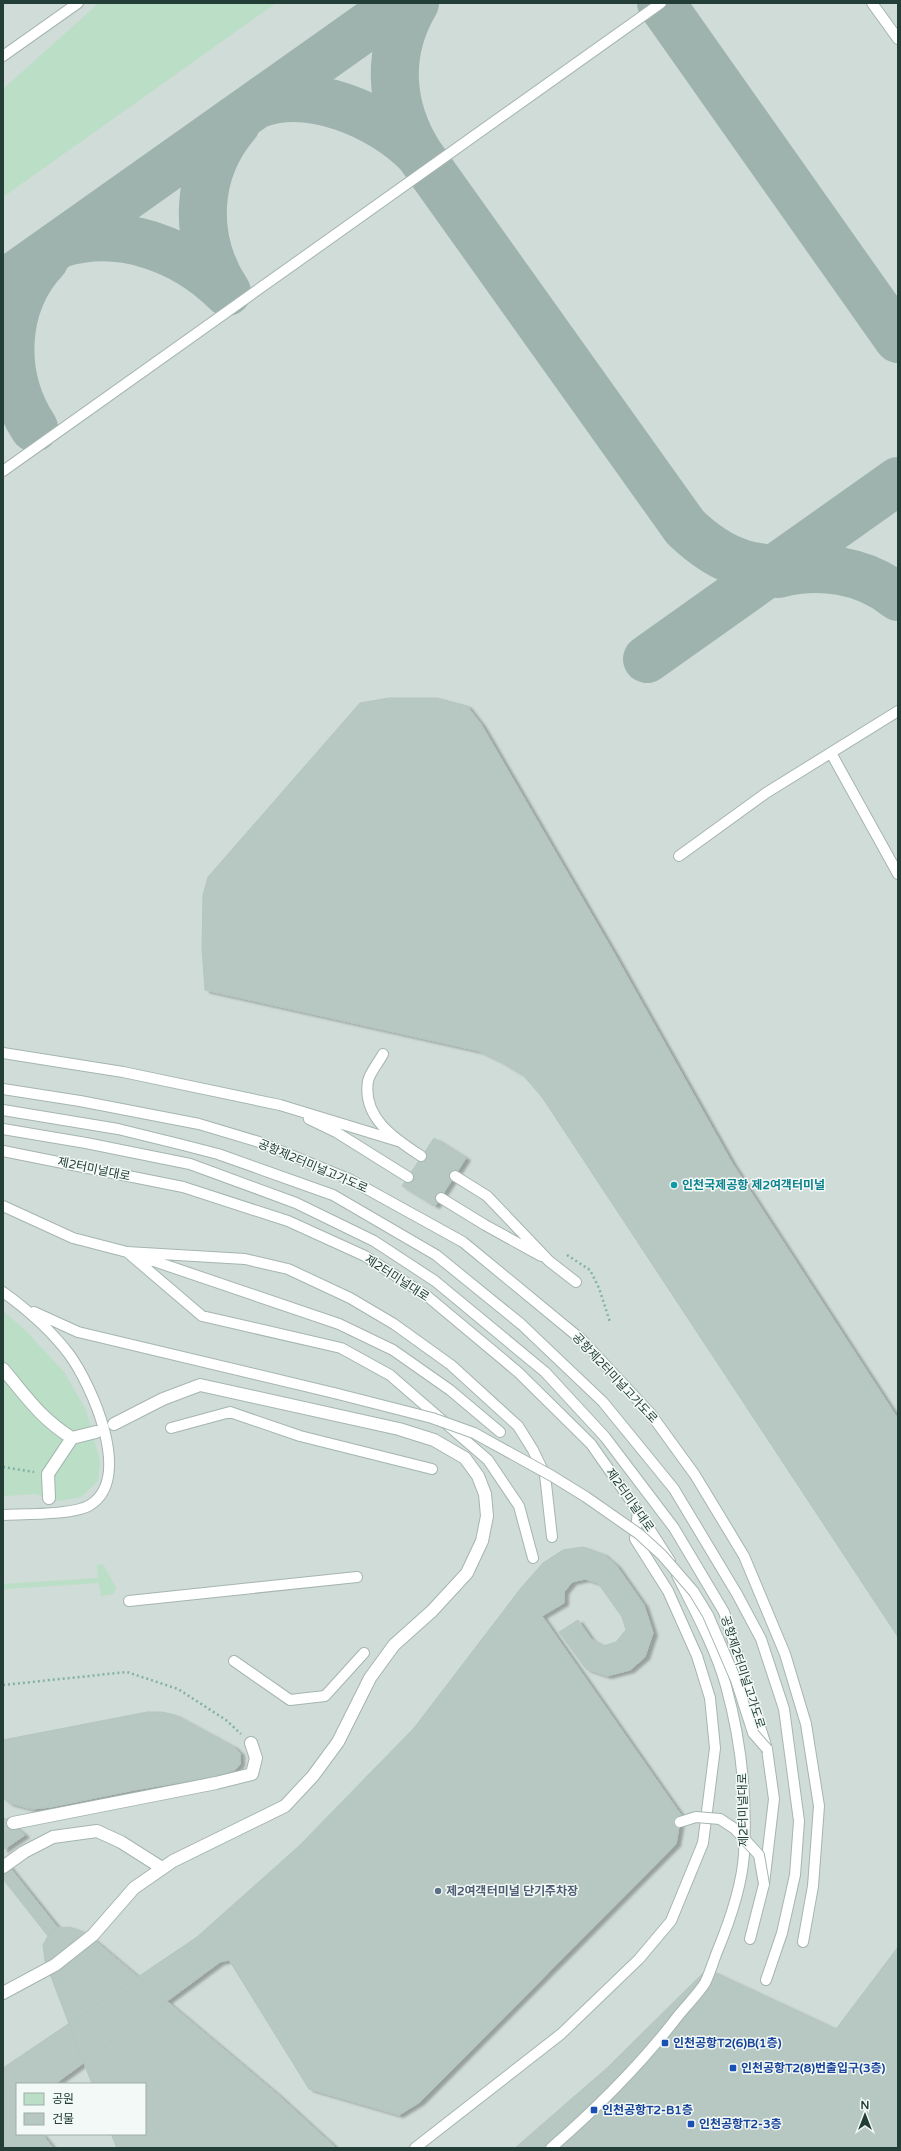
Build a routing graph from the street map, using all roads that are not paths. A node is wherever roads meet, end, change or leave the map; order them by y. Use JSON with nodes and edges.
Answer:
{"nodes":[{"id":1,"x":78,"y":3,"type":"edge"},
{"id":2,"x":661,"y":3,"type":"edge"},
{"id":3,"x":872,"y":3,"type":"edge"},
{"id":4,"x":898,"y":39,"type":"edge"},
{"id":5,"x":3,"y":56,"type":"edge"},
{"id":6,"x":3,"y":471,"type":"edge"},
{"id":7,"x":898,"y":711,"type":"edge"},
{"id":8,"x":831,"y":753,"type":"junction"},
{"id":9,"x":679,"y":856,"type":"dead end"},
{"id":10,"x":898,"y":874,"type":"edge"},
{"id":11,"x":3,"y":1053,"type":"edge"},
{"id":12,"x":383,"y":1054,"type":"dead end"},
{"id":13,"x":3,"y":1089,"type":"edge"},
{"id":14,"x":280,"y":1105,"type":"junction"},
{"id":15,"x":3,"y":1110,"type":"edge"},
{"id":16,"x":3,"y":1129,"type":"edge"},
{"id":17,"x":398,"y":1141,"type":"junction"},
{"id":18,"x":3,"y":1151,"type":"edge"},
{"id":19,"x":421,"y":1156,"type":"dead end"},
{"id":20,"x":454,"y":1176,"type":"dead end"},
{"id":21,"x":408,"y":1177,"type":"dead end"},
{"id":22,"x":441,"y":1198,"type":"dead end"},
{"id":23,"x":3,"y":1206,"type":"edge"},
{"id":24,"x":127,"y":1252,"type":"junction"},
{"id":25,"x":549,"y":1261,"type":"junction"},
{"id":26,"x":576,"y":1282,"type":"dead end"},
{"id":27,"x":3,"y":1292,"type":"edge"},
{"id":28,"x":26,"y":1308,"type":"junction"},
{"id":29,"x":3,"y":1369,"type":"edge"},
{"id":30,"x":114,"y":1424,"type":"dead end"},
{"id":31,"x":171,"y":1428,"type":"dead end"},
{"id":32,"x":96,"y":1432,"type":"dead end"},
{"id":33,"x":500,"y":1432,"type":"dead end"},
{"id":34,"x":72,"y":1438,"type":"junction"},
{"id":35,"x":432,"y":1469,"type":"dead end"},
{"id":36,"x":49,"y":1498,"type":"dead end"},
{"id":37,"x":638,"y":1511,"type":"junction"},
{"id":38,"x":3,"y":1515,"type":"edge"},
{"id":39,"x":552,"y":1538,"type":"dead end"},
{"id":40,"x":532,"y":1558,"type":"dead end"},
{"id":41,"x":357,"y":1577,"type":"dead end"},
{"id":42,"x":130,"y":1601,"type":"dead end"},
{"id":43,"x":364,"y":1653,"type":"dead end"},
{"id":44,"x":234,"y":1661,"type":"dead end"},
{"id":45,"x":251,"y":1744,"type":"road end"},
{"id":46,"x":767,"y":1749,"type":"junction"},
{"id":47,"x":680,"y":1822,"type":"dead end"},
{"id":48,"x":14,"y":1823,"type":"tunnel mouth"},
{"id":49,"x":3,"y":1867,"type":"edge"},
{"id":50,"x":162,"y":1868,"type":"junction"},
{"id":51,"x":764,"y":1884,"type":"junction"},
{"id":52,"x":750,"y":1939,"type":"dead end"},
{"id":53,"x":803,"y":1942,"type":"dead end"},
{"id":54,"x":766,"y":1980,"type":"dead end"},
{"id":55,"x":3,"y":1993,"type":"edge"},
{"id":56,"x":415,"y":2148,"type":"edge"},
{"id":57,"x":551,"y":2148,"type":"edge"}],
"edges":[{"from":1,"to":5,"type":"lane"},
{"from":2,"to":6,"type":"lane"},
{"from":3,"to":4,"type":"lane"},
{"from":7,"to":8,"type":"lane"},
{"from":8,"to":9,"type":"lane"},
{"from":8,"to":10,"type":"lane"},
{"from":11,"to":14,"type":"lane"},
{"from":12,"to":17,"type":"lane"},
{"from":13,"to":53,"type":"lane","name":"공항제2터미널고가도로"},
{"from":14,"to":17,"type":"lane"},
{"from":14,"to":21,"type":"lane"},
{"from":15,"to":54,"type":"lane"},
{"from":16,"to":46,"type":"lane","name":"공항제2터미널고가도로"},
{"from":17,"to":19,"type":"lane"},
{"from":18,"to":37,"type":"lane","name":"제2터미널대로"},
{"from":20,"to":25,"type":"lane"},
{"from":22,"to":25,"type":"lane"},
{"from":23,"to":24,"type":"lane"},
{"from":24,"to":33,"type":"lane"},
{"from":24,"to":39,"type":"lane"},
{"from":24,"to":40,"type":"lane"},
{"from":25,"to":26,"type":"lane"},
{"from":27,"to":28,"type":"lane"},
{"from":28,"to":38,"type":"lane"},
{"from":28,"to":46,"type":"lane","bridge":true},
{"from":29,"to":34,"type":"street"},
{"from":30,"to":50,"type":"street"},
{"from":31,"to":35,"type":"lane"},
{"from":32,"to":34,"type":"street"},
{"from":34,"to":36,"type":"street"},
{"from":37,"to":56,"type":"lane"},
{"from":37,"to":57,"type":"lane","name":"제2터미널대로"},
{"from":41,"to":42,"type":"lane"},
{"from":43,"to":44,"type":"lane"},
{"from":45,"to":48,"type":"street"},
{"from":46,"to":51,"type":"lane","name":"공항제2터미널고가도로","bridge":true},
{"from":47,"to":51,"type":"lane","bridge":true},
{"from":49,"to":50,"type":"street"},
{"from":50,"to":55,"type":"street"},
{"from":51,"to":52,"type":"lane","name":"공항제2터미널고가도로"}]}
